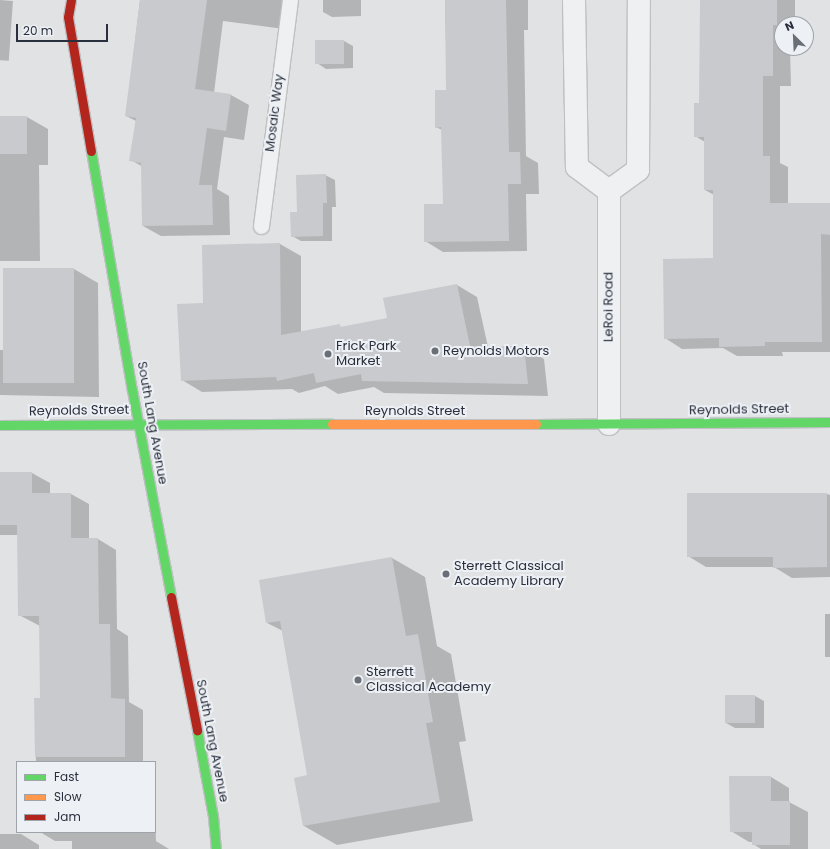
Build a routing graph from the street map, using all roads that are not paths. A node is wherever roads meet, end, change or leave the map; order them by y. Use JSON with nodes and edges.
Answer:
{"nodes":[{"id":1,"x":71,"y":0,"type":"edge"},
{"id":2,"x":290,"y":0,"type":"edge"},
{"id":3,"x":574,"y":0,"type":"edge"},
{"id":4,"x":639,"y":0,"type":"edge"},
{"id":5,"x":608,"y":191,"type":"junction"},
{"id":6,"x":261,"y":226,"type":"dead end"},
{"id":7,"x":830,"y":422,"type":"edge"},
{"id":8,"x":138,"y":424,"type":"junction"},
{"id":9,"x":609,"y":424,"type":"junction"},
{"id":10,"x":0,"y":425,"type":"edge"},
{"id":11,"x":216,"y":849,"type":"edge"}],
"edges":[{"from":1,"to":8,"type":"street","name":"South Lang Avenue"},
{"from":2,"to":6,"type":"lane","name":"Mosaic Way"},
{"from":3,"to":5,"type":"street"},
{"from":4,"to":5,"type":"street"},
{"from":5,"to":9,"type":"street","name":"LeRoi Road"},
{"from":7,"to":9,"type":"street","name":"Reynolds Street"},
{"from":8,"to":9,"type":"street","name":"Reynolds Street"},
{"from":8,"to":10,"type":"street","name":"Reynolds Street"},
{"from":8,"to":11,"type":"street","name":"South Lang Avenue"}]}
